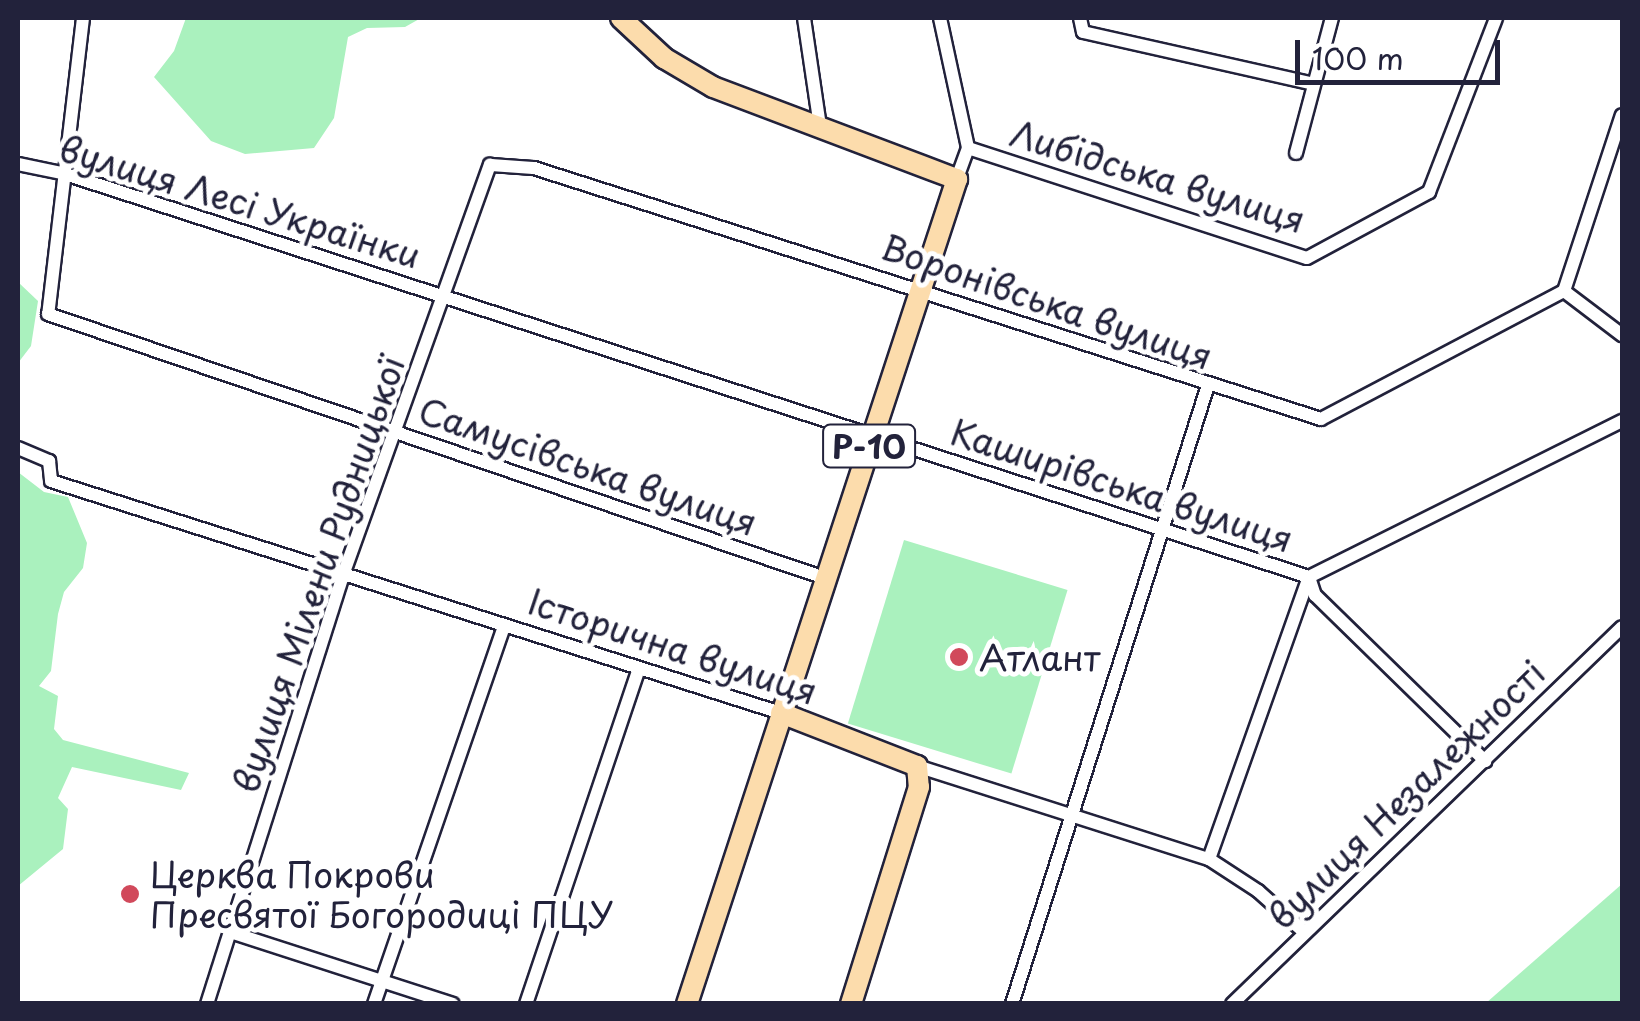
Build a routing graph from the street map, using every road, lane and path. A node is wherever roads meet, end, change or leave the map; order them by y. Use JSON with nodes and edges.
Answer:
{"nodes":[{"id":1,"x":83,"y":18,"type":"edge"},
{"id":2,"x":621,"y":18,"type":"edge"},
{"id":3,"x":804,"y":18,"type":"edge"},
{"id":4,"x":940,"y":18,"type":"edge"},
{"id":5,"x":1080,"y":18,"type":"edge"},
{"id":6,"x":1332,"y":18,"type":"edge"},
{"id":7,"x":1496,"y":18,"type":"edge"},
{"id":8,"x":1310,"y":83,"type":"junction"},
{"id":9,"x":1622,"y":115,"type":"edge"},
{"id":10,"x":820,"y":126,"type":"junction"},
{"id":11,"x":968,"y":148,"type":"junction"},
{"id":12,"x":1296,"y":153,"type":"dead end"},
{"id":13,"x":18,"y":164,"type":"edge"},
{"id":14,"x":490,"y":165,"type":"joint"},
{"id":15,"x":62,"y":173,"type":"junction"},
{"id":16,"x":956,"y":179,"type":"junction"},
{"id":17,"x":920,"y":289,"type":"junction"},
{"id":18,"x":1564,"y":291,"type":"junction"},
{"id":19,"x":444,"y":297,"type":"junction"},
{"id":20,"x":1622,"y":336,"type":"edge"},
{"id":21,"x":1207,"y":388,"type":"junction"},
{"id":22,"x":1622,"y":421,"type":"edge"},
{"id":23,"x":396,"y":433,"type":"junction"},
{"id":24,"x":872,"y":435,"type":"junction"},
{"id":25,"x":18,"y":448,"type":"edge"},
{"id":26,"x":1161,"y":531,"type":"junction"},
{"id":27,"x":343,"y":574,"type":"junction"},
{"id":28,"x":1309,"y":577,"type":"junction"},
{"id":29,"x":826,"y":578,"type":"junction"},
{"id":30,"x":504,"y":626,"type":"junction"},
{"id":31,"x":1622,"y":627,"type":"edge"},
{"id":32,"x":639,"y":668,"type":"junction"},
{"id":33,"x":781,"y":713,"type":"junction"},
{"id":34,"x":1485,"y":761,"type":"junction"},
{"id":35,"x":917,"y":766,"type":"junction"},
{"id":36,"x":1070,"y":812,"type":"junction"},
{"id":37,"x":1210,"y":859,"type":"junction"},
{"id":38,"x":230,"y":932,"type":"junction"},
{"id":39,"x":1304,"y":932,"type":"junction"},
{"id":40,"x":382,"y":980,"type":"junction"},
{"id":41,"x":206,"y":1004,"type":"edge"},
{"id":42,"x":374,"y":1004,"type":"edge"},
{"id":43,"x":452,"y":1004,"type":"edge"},
{"id":44,"x":526,"y":1004,"type":"edge"},
{"id":45,"x":688,"y":1004,"type":"edge"},
{"id":46,"x":850,"y":1004,"type":"edge"},
{"id":47,"x":1012,"y":1004,"type":"edge"},
{"id":48,"x":1232,"y":1004,"type":"edge"}],
"edges":[{"from":1,"to":15,"type":"street"},
{"from":2,"to":10,"type":"main road"},
{"from":3,"to":10,"type":"street"},
{"from":4,"to":11,"type":"street"},
{"from":5,"to":8,"type":"street"},
{"from":6,"to":8,"type":"street"},
{"from":7,"to":11,"type":"street","name":"Либідська вулиця"},
{"from":8,"to":12,"type":"street"},
{"from":9,"to":18,"type":"street"},
{"from":10,"to":16,"type":"main road"},
{"from":11,"to":16,"type":"street"},
{"from":13,"to":15,"type":"street","name":"вулиця Лесі Українки"},
{"from":14,"to":17,"type":"street","name":"Воронівська вулиця"},
{"from":14,"to":19,"type":"street","name":"вулиця Мілени Рудницької"},
{"from":15,"to":19,"type":"street","name":"вулиця Лесі Українки"},
{"from":15,"to":23,"type":"street","name":"Самусівська вулиця"},
{"from":16,"to":17,"type":"main road","number":"Р-10"},
{"from":17,"to":21,"type":"street","name":"Воронівська вулиця"},
{"from":17,"to":24,"type":"main road","number":"Р-10"},
{"from":18,"to":20,"type":"street"},
{"from":18,"to":21,"type":"street","name":"Воронівська вулиця"},
{"from":19,"to":23,"type":"street","name":"вулиця Мілени Рудницької"},
{"from":19,"to":24,"type":"street","name":"Каширівська вулиця"},
{"from":21,"to":26,"type":"street"},
{"from":22,"to":28,"type":"street"},
{"from":23,"to":27,"type":"street","name":"вулиця Мілени Рудницької"},
{"from":23,"to":29,"type":"street","name":"Самусівська вулиця"},
{"from":24,"to":26,"type":"street","name":"Каширівська вулиця"},
{"from":24,"to":29,"type":"main road","number":"Р-10"},
{"from":25,"to":27,"type":"street","name":"Історична вулиця"},
{"from":26,"to":28,"type":"street","name":"Каширівська вулиця"},
{"from":26,"to":36,"type":"street"},
{"from":27,"to":30,"type":"street","name":"Історична вулиця"},
{"from":27,"to":38,"type":"street","name":"вулиця Мілени Рудницької"},
{"from":28,"to":34,"type":"street","name":"Каширівська вулиця"},
{"from":28,"to":37,"type":"street"},
{"from":29,"to":33,"type":"main road","number":"Р-10"},
{"from":30,"to":32,"type":"street","name":"Історична вулиця"},
{"from":30,"to":40,"type":"street"},
{"from":31,"to":34,"type":"street","name":"вулиця Незалежності"},
{"from":32,"to":33,"type":"street","name":"Історична вулиця"},
{"from":32,"to":44,"type":"street"},
{"from":33,"to":35,"type":"main road","name":"Історична вулиця"},
{"from":33,"to":45,"type":"main road","number":"Р-10"},
{"from":34,"to":39,"type":"street","name":"вулиця Незалежності"},
{"from":35,"to":36,"type":"street","name":"Історична вулиця"},
{"from":35,"to":46,"type":"main road"},
{"from":36,"to":37,"type":"street","name":"Історична вулиця"},
{"from":36,"to":47,"type":"street"},
{"from":37,"to":39,"type":"street","name":"Історична вулиця"},
{"from":38,"to":40,"type":"street"},
{"from":38,"to":41,"type":"street","name":"вулиця Мілени Рудницької"},
{"from":39,"to":48,"type":"street","name":"вулиця Незалежності"},
{"from":40,"to":42,"type":"street"},
{"from":40,"to":43,"type":"street"}]}
